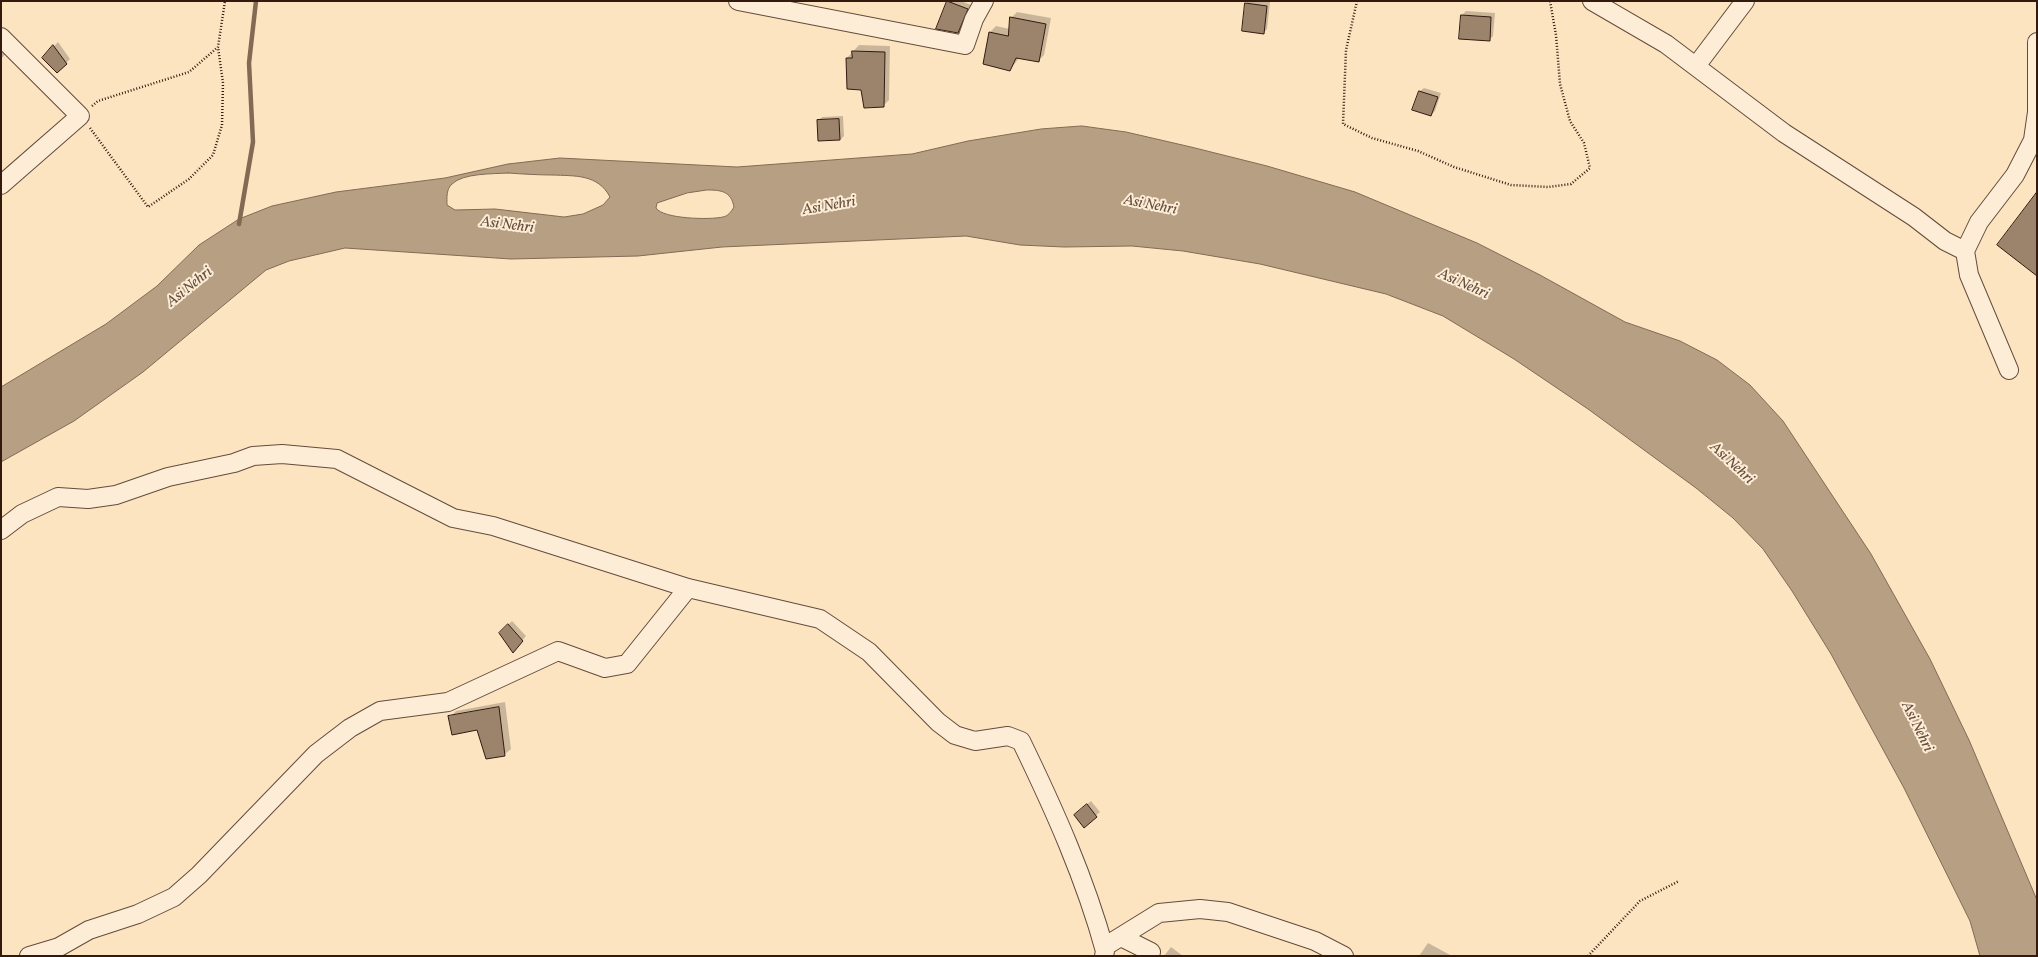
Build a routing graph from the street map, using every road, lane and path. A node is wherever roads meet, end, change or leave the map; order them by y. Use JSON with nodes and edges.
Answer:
{"nodes":[{"id":1,"x":225,"y":1,"type":"edge"},
{"id":2,"x":738,"y":1,"type":"edge"},
{"id":3,"x":984,"y":1,"type":"edge"},
{"id":4,"x":1357,"y":1,"type":"edge"},
{"id":5,"x":1550,"y":1,"type":"edge"},
{"id":6,"x":1592,"y":1,"type":"edge"},
{"id":7,"x":1745,"y":1,"type":"edge"},
{"id":8,"x":1,"y":37,"type":"edge"},
{"id":9,"x":2037,"y":42,"type":"edge"},
{"id":10,"x":218,"y":47,"type":"junction"},
{"id":11,"x":1696,"y":66,"type":"junction"},
{"id":12,"x":80,"y":116,"type":"junction"},
{"id":13,"x":1,"y":185,"type":"edge"},
{"id":14,"x":1965,"y":251,"type":"junction"},
{"id":15,"x":2009,"y":370,"type":"dead end"},
{"id":16,"x":1,"y":530,"type":"edge"},
{"id":17,"x":688,"y":588,"type":"junction"},
{"id":18,"x":1680,"y":881,"type":"dead end"},
{"id":19,"x":1121,"y":937,"type":"junction"},
{"id":20,"x":1104,"y":952,"type":"edge"},
{"id":21,"x":1151,"y":952,"type":"dead end"},
{"id":22,"x":29,"y":956,"type":"edge"},
{"id":23,"x":1344,"y":956,"type":"edge"},
{"id":24,"x":1588,"y":956,"type":"edge"}],
"edges":[{"from":1,"to":10,"type":"path"},
{"from":2,"to":3,"type":"street"},
{"from":4,"to":5,"type":"path"},
{"from":6,"to":11,"type":"street"},
{"from":7,"to":11,"type":"street"},
{"from":8,"to":12,"type":"street"},
{"from":9,"to":14,"type":"street"},
{"from":10,"to":12,"type":"path"},
{"from":10,"to":12,"type":"path"},
{"from":11,"to":14,"type":"street"},
{"from":12,"to":13,"type":"street"},
{"from":14,"to":15,"type":"street"},
{"from":16,"to":17,"type":"street"},
{"from":17,"to":20,"type":"street"},
{"from":17,"to":22,"type":"street"},
{"from":18,"to":24,"type":"path"},
{"from":19,"to":20,"type":"street"},
{"from":19,"to":21,"type":"street"},
{"from":19,"to":23,"type":"street"}]}
